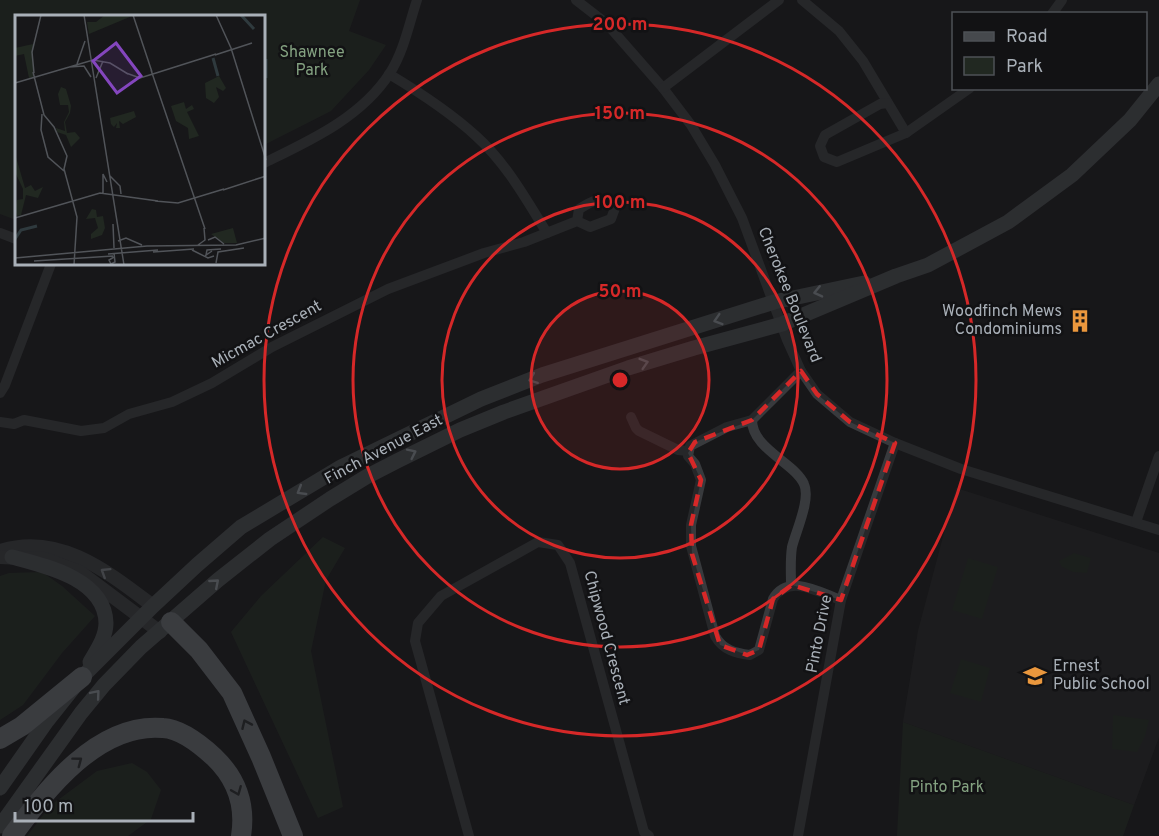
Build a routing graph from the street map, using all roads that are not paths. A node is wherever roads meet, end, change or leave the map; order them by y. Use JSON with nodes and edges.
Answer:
{"nodes":[{"id":1,"x":417,"y":0,"type":"edge"},
{"id":2,"x":576,"y":0,"type":"edge"},
{"id":3,"x":779,"y":0,"type":"edge"},
{"id":4,"x":802,"y":0,"type":"edge"},
{"id":5,"x":389,"y":74,"type":"junction"},
{"id":6,"x":1159,"y":84,"type":"edge"},
{"id":7,"x":663,"y":88,"type":"junction"},
{"id":8,"x":967,"y":90,"type":"edge"},
{"id":9,"x":887,"y":103,"type":"junction"},
{"id":10,"x":906,"y":133,"type":"junction"},
{"id":11,"x":266,"y":163,"type":"edge"},
{"id":12,"x":577,"y":221,"type":"dead end"},
{"id":13,"x":0,"y":233,"type":"edge"},
{"id":14,"x":547,"y":233,"type":"junction"},
{"id":15,"x":15,"y":239,"type":"edge"},
{"id":16,"x":50,"y":266,"type":"edge"},
{"id":17,"x":896,"y":276,"type":"junction"},
{"id":18,"x":774,"y":302,"type":"junction"},
{"id":19,"x":782,"y":324,"type":"junction"},
{"id":20,"x":801,"y":371,"type":"junction"},
{"id":21,"x":0,"y":393,"type":"edge"},
{"id":22,"x":631,"y":417,"type":"dead end"},
{"id":23,"x":752,"y":420,"type":"junction"},
{"id":24,"x":0,"y":422,"type":"edge"},
{"id":25,"x":895,"y":443,"type":"junction"},
{"id":26,"x":688,"y":452,"type":"junction"},
{"id":27,"x":1159,"y":456,"type":"edge"},
{"id":28,"x":1136,"y":522,"type":"junction"},
{"id":29,"x":1159,"y":530,"type":"edge"},
{"id":30,"x":4,"y":555,"type":"edge"},
{"id":31,"x":791,"y":585,"type":"junction"},
{"id":32,"x":841,"y":600,"type":"junction"},
{"id":33,"x":153,"y":606,"type":"junction"},
{"id":34,"x":141,"y":618,"type":"junction"},
{"id":35,"x":165,"y":627,"type":"junction"},
{"id":36,"x":82,"y":677,"type":"junction"},
{"id":37,"x":0,"y":739,"type":"edge"},
{"id":38,"x":0,"y":788,"type":"edge"},
{"id":39,"x":0,"y":826,"type":"edge"},
{"id":40,"x":12,"y":836,"type":"edge"},
{"id":41,"x":241,"y":836,"type":"edge"},
{"id":42,"x":292,"y":836,"type":"edge"},
{"id":43,"x":469,"y":836,"type":"edge"},
{"id":44,"x":649,"y":836,"type":"edge"},
{"id":45,"x":798,"y":836,"type":"edge"}],
"edges":[{"from":1,"to":5,"type":"street"},
{"from":2,"to":7,"type":"street","name":"Cherokee Boulevard"},
{"from":3,"to":7,"type":"street"},
{"from":4,"to":9,"type":"street"},
{"from":5,"to":11,"type":"street"},
{"from":5,"to":14,"type":"street"},
{"from":6,"to":17,"type":"main road","name":"Finch Avenue East"},
{"from":7,"to":18,"type":"street","name":"Cherokee Boulevard"},
{"from":8,"to":10,"type":"street"},
{"from":9,"to":10,"type":"street"},
{"from":9,"to":10,"type":"street"},
{"from":12,"to":14,"type":"street","name":"Micmac Crescent"},
{"from":13,"to":15,"type":"street"},
{"from":14,"to":24,"type":"street","name":"Micmac Crescent"},
{"from":16,"to":21,"type":"street"},
{"from":17,"to":18,"type":"main road","name":"Finch Avenue East","one_way":true},
{"from":17,"to":19,"type":"main road","name":"Finch Avenue East"},
{"from":18,"to":19,"type":"street","name":"Cherokee Boulevard"},
{"from":18,"to":33,"type":"main road","name":"Finch Avenue East","one_way":true},
{"from":19,"to":20,"type":"street","name":"Cherokee Boulevard"},
{"from":35,"to":19,"type":"main road","name":"Finch Avenue East","one_way":true},
{"from":20,"to":23,"type":"street"},
{"from":20,"to":25,"type":"street","name":"Cherokee Boulevard"},
{"from":22,"to":26,"type":"street"},
{"from":23,"to":26,"type":"street"},
{"from":23,"to":31,"type":"street"},
{"from":25,"to":28,"type":"street","name":"Cherokee Boulevard"},
{"from":25,"to":32,"type":"street","name":"Pinto Drive"},
{"from":26,"to":31,"type":"street"},
{"from":27,"to":28,"type":"street"},
{"from":28,"to":29,"type":"street","name":"Cherokee Boulevard"},
{"from":33,"to":30,"type":"street","one_way":true},
{"from":30,"to":34,"type":"street"},
{"from":30,"to":36,"type":"main road"},
{"from":31,"to":32,"type":"street"},
{"from":32,"to":45,"type":"street","name":"Pinto Drive"},
{"from":33,"to":34,"type":"main road","name":"Finch Avenue East"},
{"from":33,"to":35,"type":"main road"},
{"from":34,"to":35,"type":"street"},
{"from":34,"to":36,"type":"main road","name":"Finch Avenue East"},
{"from":39,"to":35,"type":"main road","name":"Finch Avenue East","one_way":true},
{"from":42,"to":35,"type":"highway","one_way":true},
{"from":36,"to":37,"type":"highway"},
{"from":36,"to":38,"type":"main road","name":"Finch Avenue East"},
{"from":40,"to":41,"type":"highway","one_way":true},
{"from":43,"to":44,"type":"street","name":"Chipwood Crescent"}]}
